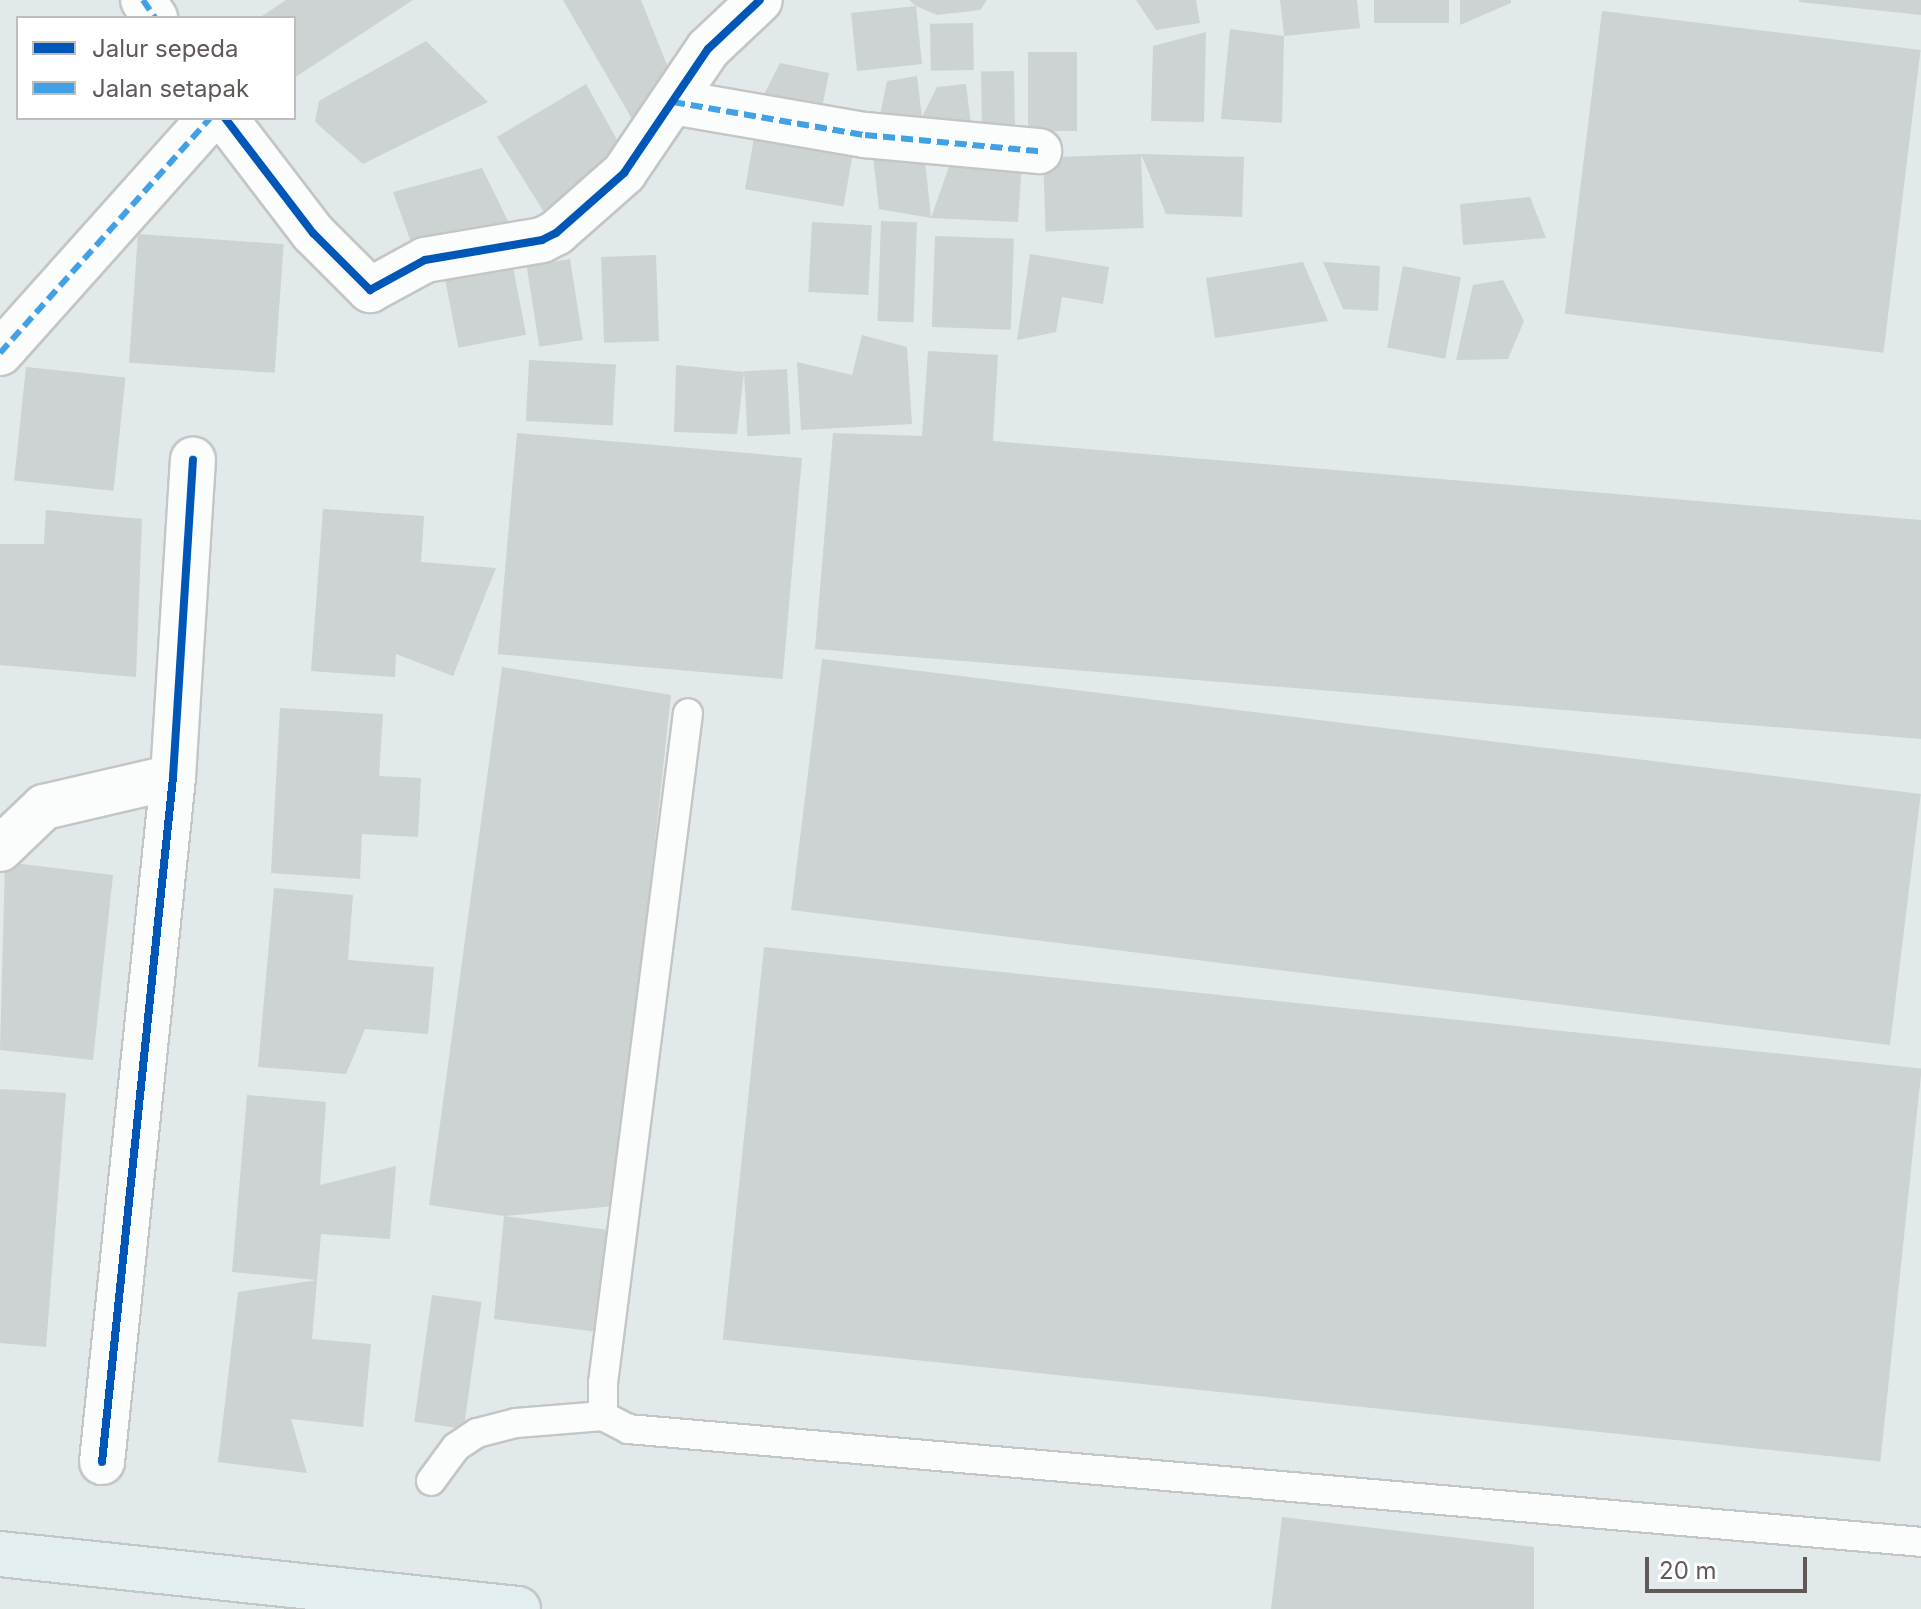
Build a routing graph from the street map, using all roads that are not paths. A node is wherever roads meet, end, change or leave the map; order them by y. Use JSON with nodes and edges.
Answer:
{"nodes":[{"id":1,"x":760,"y":0,"type":"edge"},
{"id":2,"x":673,"y":102,"type":"junction"},
{"id":3,"x":208,"y":120,"type":"edge"},
{"id":4,"x":227,"y":120,"type":"edge"},
{"id":5,"x":1039,"y":151,"type":"dead end"},
{"id":6,"x":0,"y":353,"type":"edge"},
{"id":7,"x":193,"y":460,"type":"dead end"},
{"id":8,"x":688,"y":713,"type":"dead end"},
{"id":9,"x":173,"y":777,"type":"junction"},
{"id":10,"x":0,"y":849,"type":"edge"},
{"id":11,"x":603,"y":1416,"type":"junction"},
{"id":12,"x":102,"y":1462,"type":"dead end"},
{"id":13,"x":431,"y":1481,"type":"dead end"},
{"id":14,"x":1921,"y":1542,"type":"edge"},
{"id":15,"x":0,"y":1554,"type":"edge"},
{"id":16,"x":518,"y":1609,"type":"edge"}],
"edges":[{"from":1,"to":2,"type":"street"},
{"from":2,"to":4,"type":"street"},
{"from":2,"to":5,"type":"street"},
{"from":3,"to":6,"type":"street"},
{"from":7,"to":9,"type":"street"},
{"from":8,"to":11,"type":"lane"},
{"from":9,"to":10,"type":"street"},
{"from":9,"to":12,"type":"street"},
{"from":11,"to":13,"type":"lane"},
{"from":11,"to":14,"type":"lane"},
{"from":15,"to":16,"type":"highway"}]}
